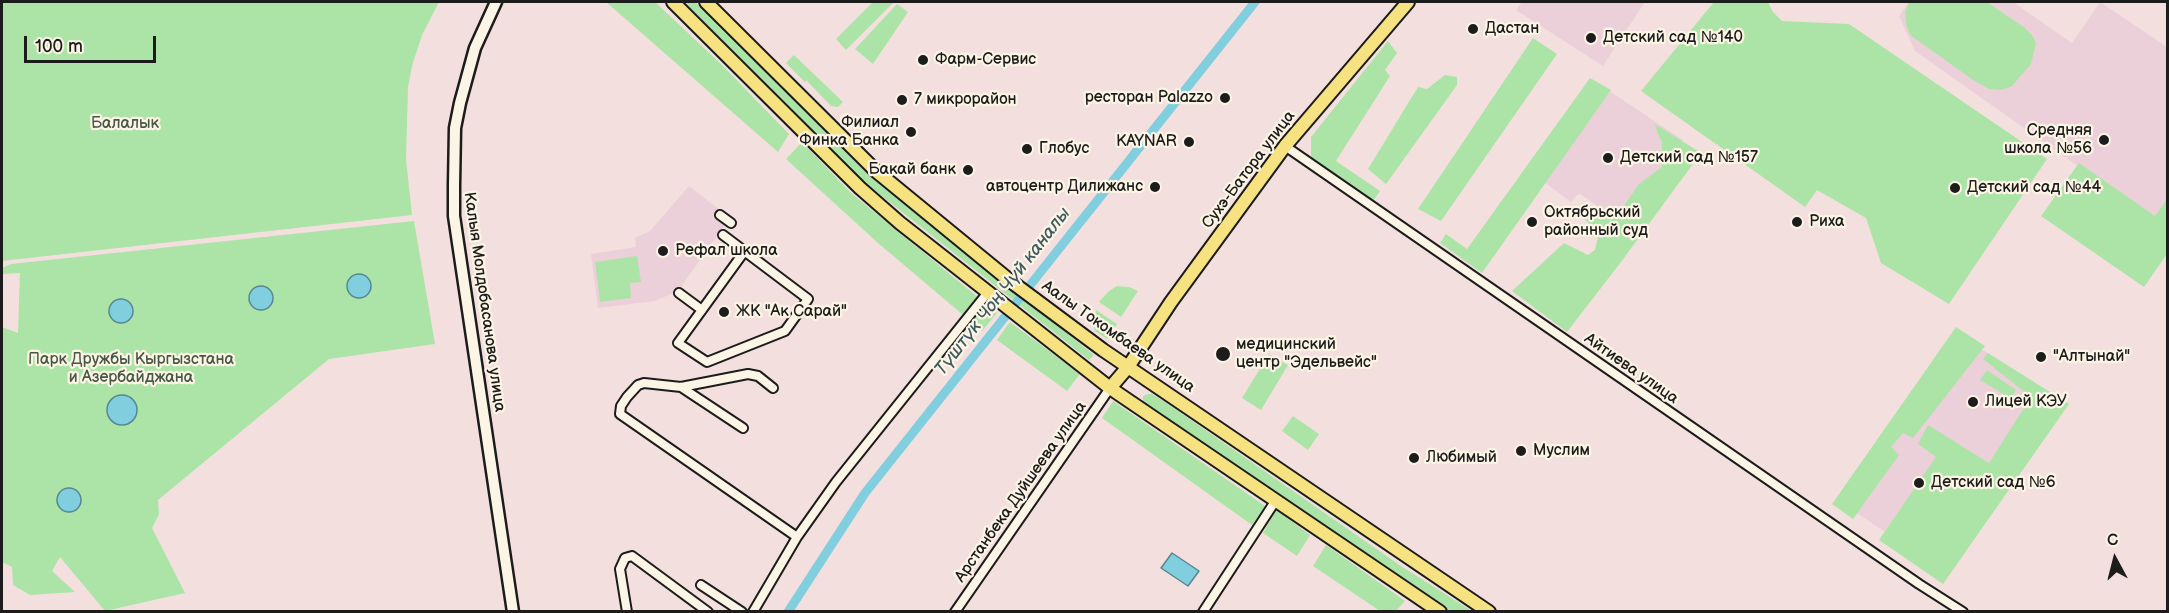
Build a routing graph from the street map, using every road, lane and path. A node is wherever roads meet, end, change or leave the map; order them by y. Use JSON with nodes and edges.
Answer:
{"nodes":[{"id":1,"x":496,"y":2,"type":"edge"},
{"id":2,"x":673,"y":2,"type":"edge"},
{"id":3,"x":706,"y":2,"type":"edge"},
{"id":4,"x":1408,"y":2,"type":"edge"},
{"id":5,"x":1285,"y":146,"type":"junction"},
{"id":6,"x":720,"y":215,"type":"dead end"},
{"id":7,"x":731,"y":223,"type":"dead end"},
{"id":8,"x":723,"y":236,"type":"dead end"},
{"id":9,"x":744,"y":252,"type":"junction"},
{"id":10,"x":679,"y":293,"type":"dead end"},
{"id":11,"x":992,"y":294,"type":"junction"},
{"id":12,"x":702,"y":310,"type":"junction"},
{"id":13,"x":1128,"y":367,"type":"junction"},
{"id":14,"x":681,"y":387,"type":"junction"},
{"id":15,"x":772,"y":388,"type":"dead end"},
{"id":16,"x":1110,"y":388,"type":"junction"},
{"id":17,"x":744,"y":428,"type":"dead end"},
{"id":18,"x":1276,"y":500,"type":"junction"},
{"id":19,"x":796,"y":537,"type":"junction"},
{"id":20,"x":701,"y":585,"type":"dead end"},
{"id":21,"x":513,"y":612,"type":"edge"},
{"id":22,"x":627,"y":612,"type":"edge"},
{"id":23,"x":708,"y":612,"type":"edge"},
{"id":24,"x":742,"y":612,"type":"edge"},
{"id":25,"x":753,"y":612,"type":"edge"},
{"id":26,"x":955,"y":612,"type":"edge"},
{"id":27,"x":1203,"y":612,"type":"edge"},
{"id":28,"x":1440,"y":612,"type":"edge"},
{"id":29,"x":1489,"y":612,"type":"edge"},
{"id":30,"x":1963,"y":612,"type":"edge"}],
"edges":[{"from":1,"to":21,"type":"street","name":"Калыя Молдобасанова улица"},
{"from":2,"to":11,"type":"main road"},
{"from":3,"to":13,"type":"main road","name":"Аалы Токомбаева улица"},
{"from":4,"to":5,"type":"main road","name":"Сухэ-Батора улица"},
{"from":5,"to":13,"type":"main road","name":"Сухэ-Батора улица"},
{"from":5,"to":30,"type":"street","name":"Айтиева улица"},
{"from":6,"to":7,"type":"street"},
{"from":8,"to":9,"type":"street"},
{"from":9,"to":12,"type":"street"},
{"from":9,"to":12,"type":"street"},
{"from":10,"to":12,"type":"street"},
{"from":11,"to":16,"type":"main road"},
{"from":11,"to":19,"type":"street"},
{"from":13,"to":16,"type":"main road","name":"Сухэ-Батора улица"},
{"from":13,"to":29,"type":"main road","name":"Аалы Токомбаева улица"},
{"from":14,"to":15,"type":"street"},
{"from":14,"to":17,"type":"street"},
{"from":14,"to":19,"type":"street"},
{"from":16,"to":18,"type":"main road"},
{"from":16,"to":26,"type":"street","name":"Арстанбека Дуйшеева улица"},
{"from":18,"to":27,"type":"street"},
{"from":18,"to":28,"type":"main road"},
{"from":19,"to":25,"type":"street"},
{"from":20,"to":24,"type":"street"},
{"from":22,"to":23,"type":"street"}]}
